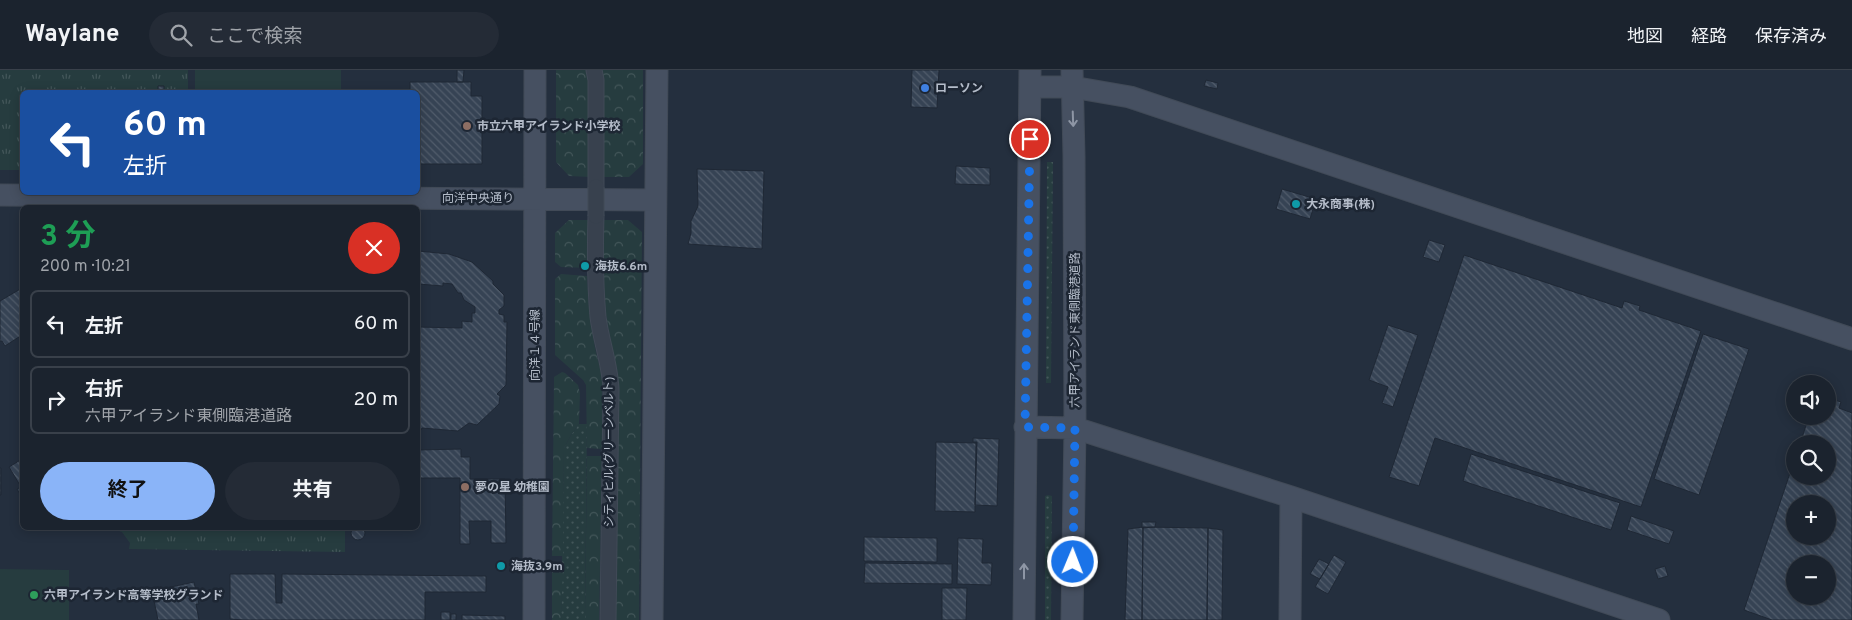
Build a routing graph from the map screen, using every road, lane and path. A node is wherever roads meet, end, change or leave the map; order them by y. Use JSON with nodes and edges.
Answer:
{"nodes":[{"id":1,"x":535,"y":70,"type":"edge"},
{"id":2,"x":594,"y":70,"type":"edge"},
{"id":3,"x":657,"y":70,"type":"edge"},
{"id":4,"x":1030,"y":78,"type":"edge"},
{"id":5,"x":1072,"y":79,"type":"edge"},
{"id":6,"x":0,"y":195,"type":"edge"},
{"id":7,"x":536,"y":199,"type":"junction"},
{"id":8,"x":655,"y":200,"type":"junction"},
{"id":9,"x":1852,"y":338,"type":"edge"},
{"id":10,"x":1025,"y":427,"type":"junction"},
{"id":11,"x":1075,"y":428,"type":"junction"},
{"id":12,"x":1291,"y":497,"type":"junction"},
{"id":13,"x":534,"y":620,"type":"edge"},
{"id":14,"x":608,"y":620,"type":"edge"},
{"id":15,"x":652,"y":620,"type":"edge"},
{"id":16,"x":1024,"y":620,"type":"edge"},
{"id":17,"x":1072,"y":620,"type":"edge"},
{"id":18,"x":1290,"y":620,"type":"edge"},
{"id":19,"x":1659,"y":620,"type":"edge"}],
"edges":[{"from":1,"to":7,"type":"street","name":"向洋１４号線"},
{"from":2,"to":14,"type":"street","name":"シティヒル(グリーンベルト)","bridge":true},
{"from":3,"to":8,"type":"street"},
{"from":4,"to":5,"type":"street"},
{"from":4,"to":10,"type":"street"},
{"from":5,"to":9,"type":"street"},
{"from":5,"to":11,"type":"street","name":"六甲アイランド東側臨港道路","one_way":true},
{"from":6,"to":7,"type":"street","name":"向洋中央通り"},
{"from":7,"to":8,"type":"street","name":"向洋中央通り"},
{"from":7,"to":13,"type":"street","name":"向洋１４号線"},
{"from":8,"to":15,"type":"street"},
{"from":10,"to":11,"type":"street"},
{"from":16,"to":10,"type":"street","one_way":true},
{"from":11,"to":12,"type":"street"},
{"from":11,"to":17,"type":"street","name":"六甲アイランド東側臨港道路"},
{"from":12,"to":18,"type":"street"},
{"from":12,"to":19,"type":"street"}]}
